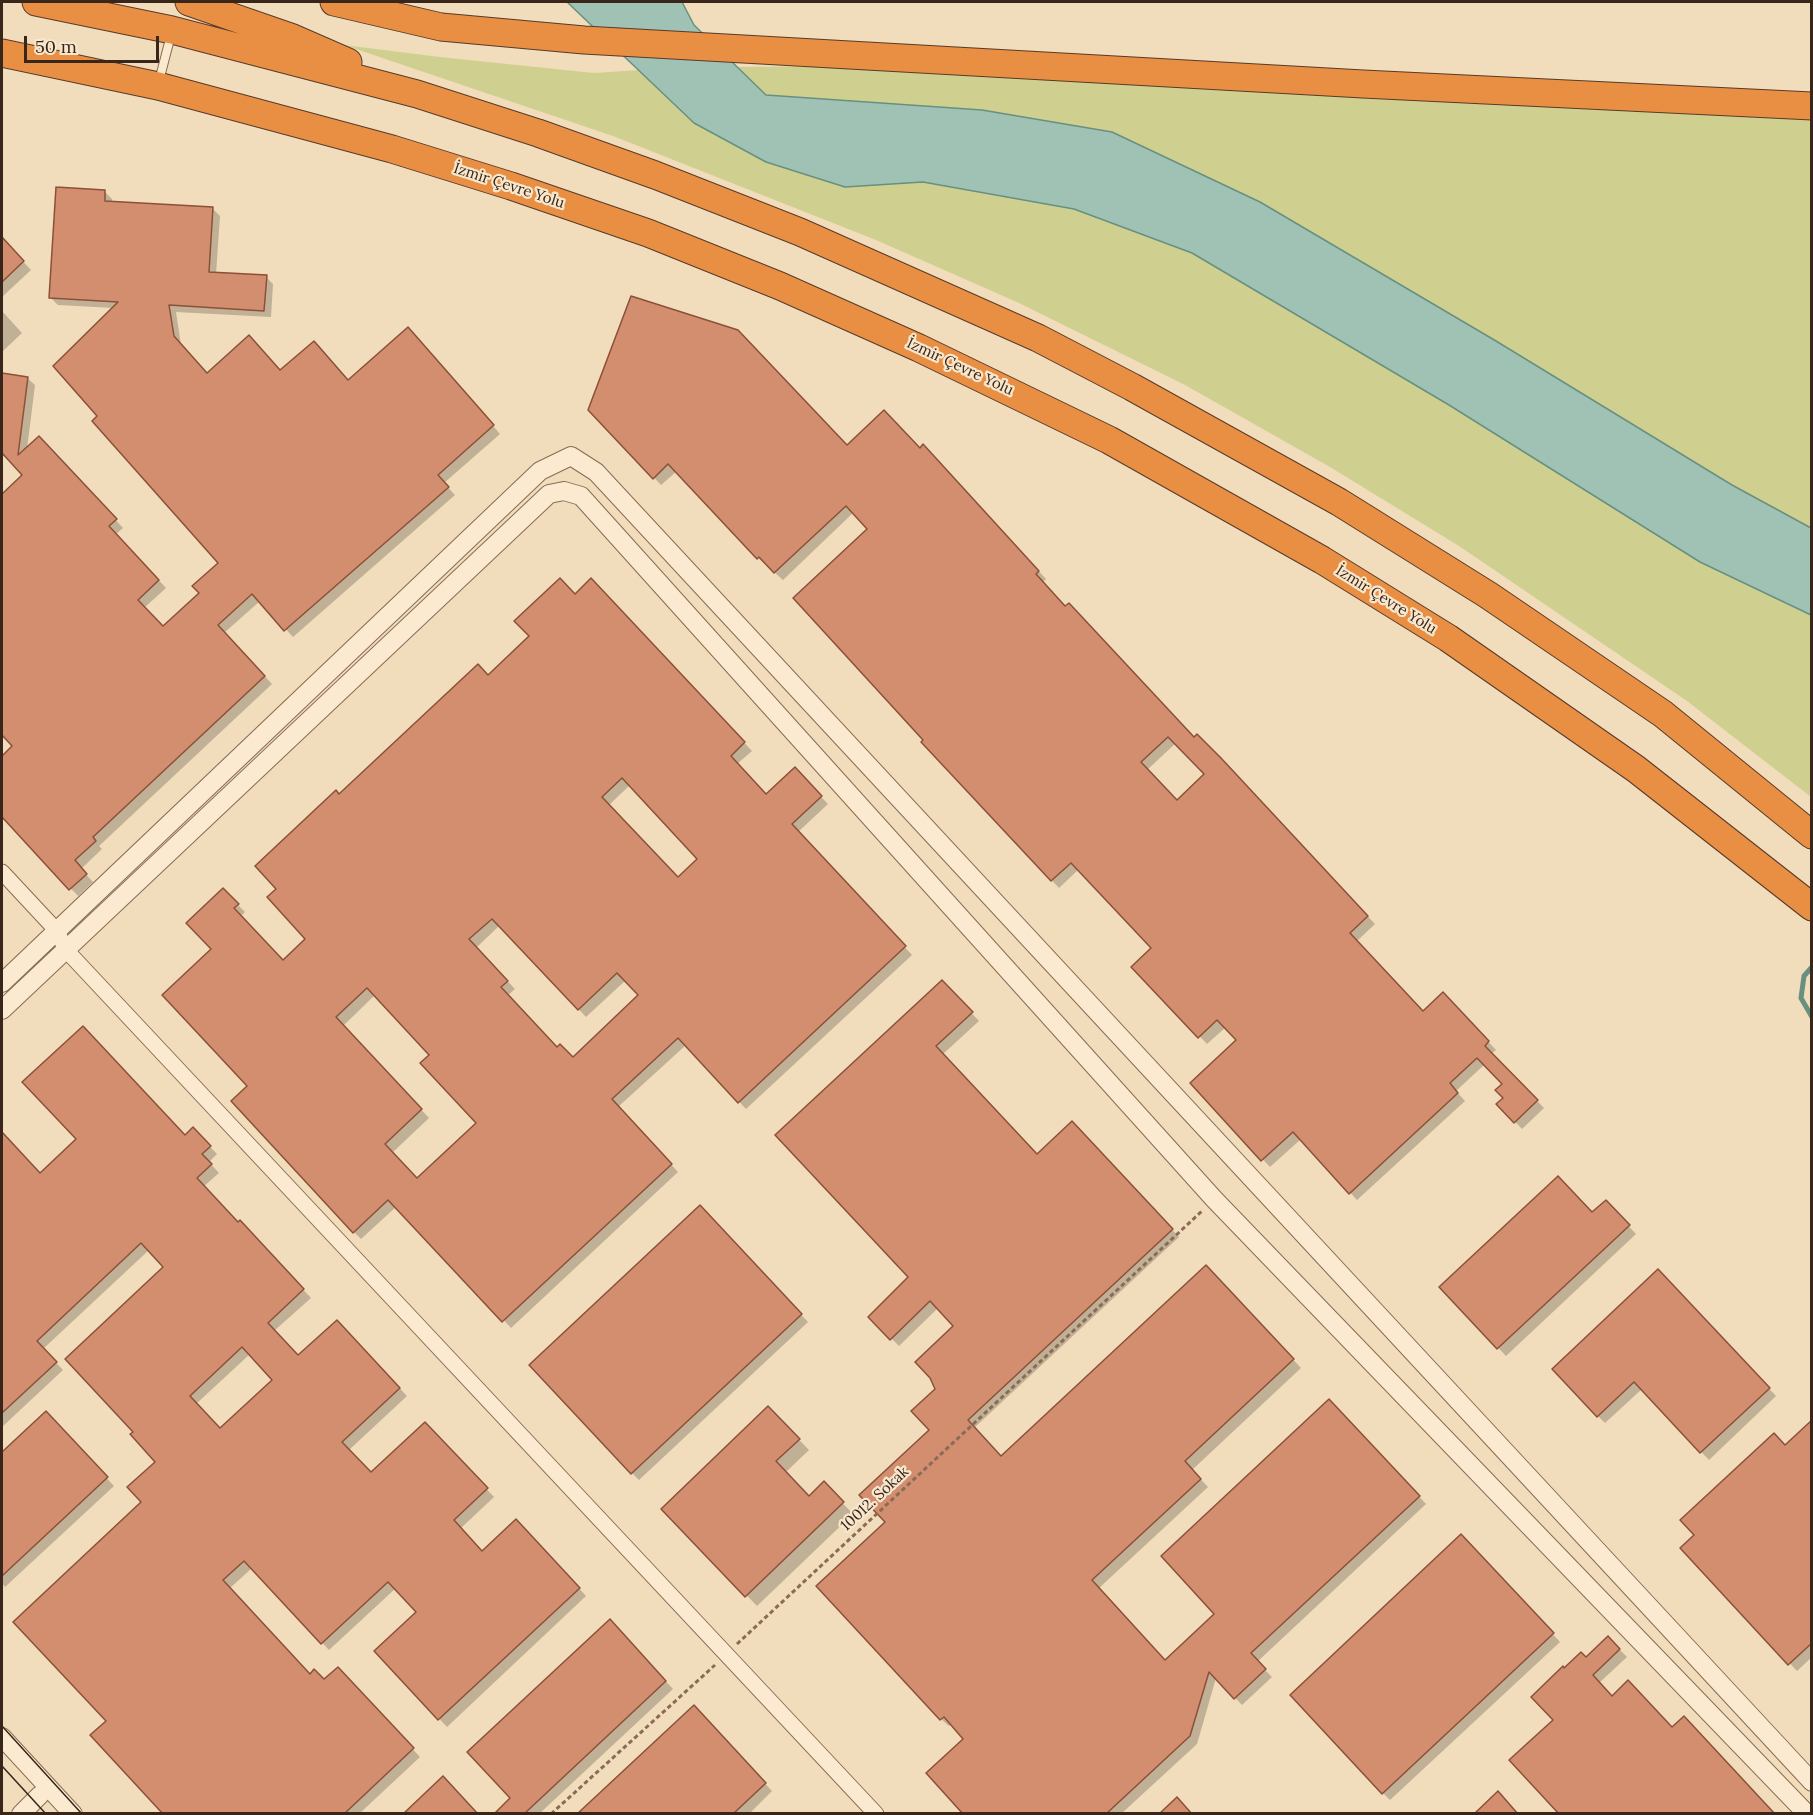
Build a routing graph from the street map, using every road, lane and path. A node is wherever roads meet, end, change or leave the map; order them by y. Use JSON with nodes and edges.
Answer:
{"nodes":[{"id":1,"x":36,"y":2,"type":"edge"},
{"id":2,"x":189,"y":2,"type":"edge"},
{"id":3,"x":334,"y":2,"type":"edge"},
{"id":4,"x":172,"y":30,"type":"junction"},
{"id":5,"x":2,"y":53,"type":"edge"},
{"id":6,"x":158,"y":86,"type":"junction"},
{"id":7,"x":417,"y":94,"type":"junction"},
{"id":8,"x":1812,"y":106,"type":"edge"},
{"id":9,"x":571,"y":456,"type":"junction"},
{"id":10,"x":564,"y":491,"type":"junction"},
{"id":11,"x":1750,"y":785,"type":"junction"},
{"id":12,"x":1812,"y":826,"type":"edge"},
{"id":13,"x":1812,"y":835,"type":"edge"},
{"id":14,"x":2,"y":872,"type":"edge"},
{"id":15,"x":1812,"y":907,"type":"edge"},
{"id":16,"x":57,"y":931,"type":"junction"},
{"id":17,"x":66,"y":950,"type":"junction"},
{"id":18,"x":2,"y":983,"type":"edge"},
{"id":19,"x":2,"y":1010,"type":"edge"},
{"id":20,"x":1214,"y":1199,"type":"junction"},
{"id":21,"x":726,"y":1654,"type":"junction"},
{"id":22,"x":2,"y":1737,"type":"edge"},
{"id":23,"x":2,"y":1755,"type":"edge"},
{"id":24,"x":1812,"y":1782,"type":"edge"},
{"id":25,"x":40,"y":1796,"type":"junction"},
{"id":26,"x":21,"y":1814,"type":"edge"},
{"id":27,"x":57,"y":1814,"type":"edge"},
{"id":28,"x":73,"y":1814,"type":"edge"},
{"id":29,"x":551,"y":1814,"type":"edge"},
{"id":30,"x":876,"y":1814,"type":"edge"},
{"id":31,"x":1807,"y":1814,"type":"edge"}],
"edges":[{"from":1,"to":4,"type":"highway"},
{"from":2,"to":7,"type":"highway"},
{"from":3,"to":8,"type":"highway"},
{"from":4,"to":6,"type":"lane"},
{"from":4,"to":7,"type":"highway"},
{"from":5,"to":6,"type":"highway","name":"İzmir Çevre Yolu"},
{"from":6,"to":15,"type":"highway","name":"İzmir Çevre Yolu"},
{"from":7,"to":11,"type":"highway"},
{"from":9,"to":10,"type":"street"},
{"from":9,"to":16,"type":"street"},
{"from":9,"to":24,"type":"street"},
{"from":10,"to":17,"type":"street"},
{"from":10,"to":20,"type":"street"},
{"from":11,"to":12,"type":"highway"},
{"from":11,"to":13,"type":"highway"},
{"from":14,"to":16,"type":"street"},
{"from":16,"to":17,"type":"street"},
{"from":16,"to":18,"type":"street"},
{"from":17,"to":19,"type":"street"},
{"from":17,"to":21,"type":"street"},
{"from":20,"to":21,"type":"path","name":"10012. Sokak"},
{"from":20,"to":31,"type":"street"},
{"from":21,"to":29,"type":"path","name":"10012. Sokak"},
{"from":21,"to":30,"type":"street"},
{"from":22,"to":28,"type":"street"},
{"from":23,"to":25,"type":"street"},
{"from":25,"to":26,"type":"street"},
{"from":25,"to":27,"type":"street"}]}
